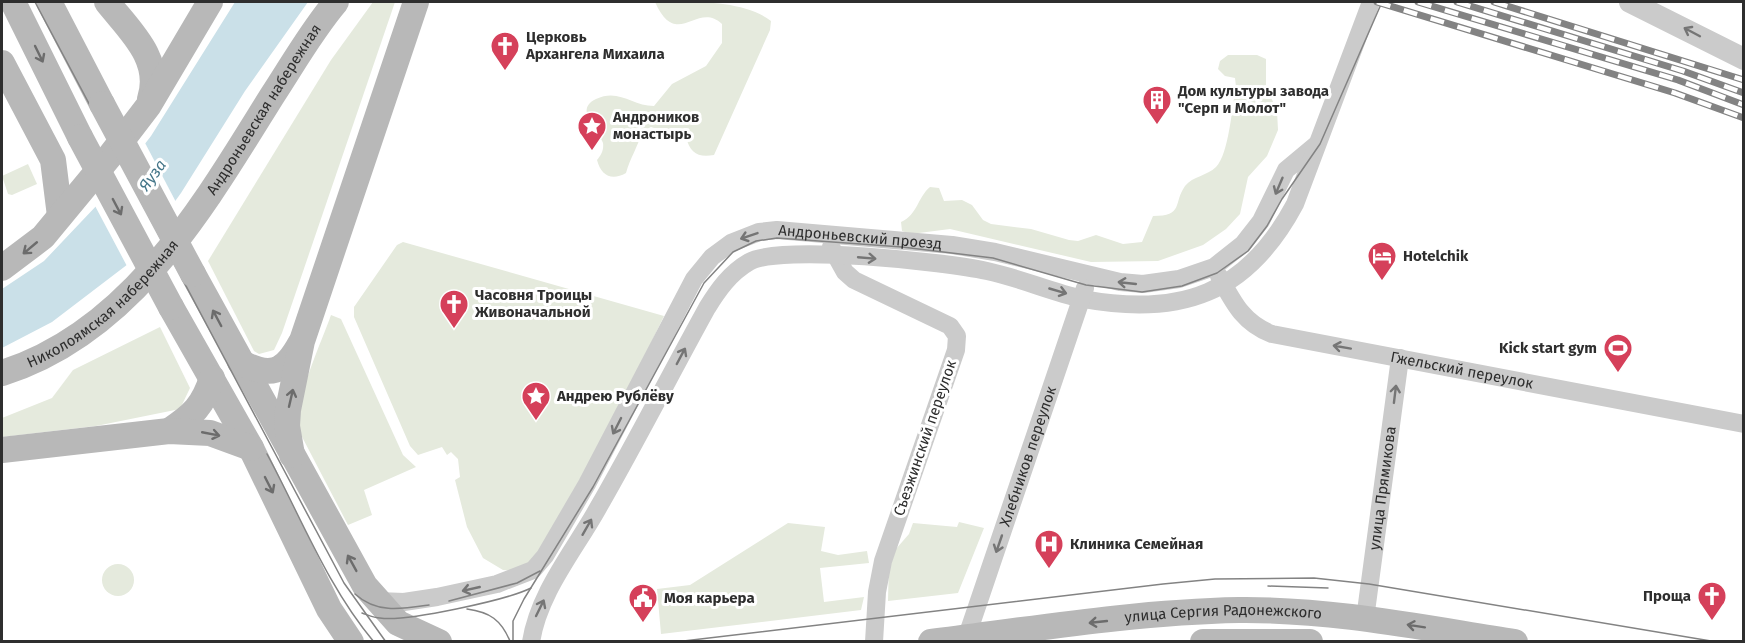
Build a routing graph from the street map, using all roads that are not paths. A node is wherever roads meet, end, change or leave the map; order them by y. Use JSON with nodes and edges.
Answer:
{"nodes":[{"id":1,"x":13,"y":2,"type":"edge"},
{"id":2,"x":50,"y":2,"type":"edge"},
{"id":3,"x":107,"y":2,"type":"edge"},
{"id":4,"x":336,"y":2,"type":"edge"},
{"id":5,"x":416,"y":2,"type":"edge"},
{"id":6,"x":1371,"y":2,"type":"edge"},
{"id":7,"x":1630,"y":2,"type":"edge"},
{"id":8,"x":205,"y":8,"type":"edge"},
{"id":9,"x":135,"y":35,"type":"junction"},
{"id":10,"x":1743,"y":59,"type":"edge"},
{"id":11,"x":2,"y":63,"type":"edge"},
{"id":12,"x":148,"y":105,"type":"junction"},
{"id":13,"x":1317,"y":144,"type":"junction"},
{"id":14,"x":110,"y":156,"type":"junction"},
{"id":15,"x":53,"y":160,"type":"junction"},
{"id":16,"x":60,"y":216,"type":"junction"},
{"id":17,"x":193,"y":219,"type":"joint"},
{"id":18,"x":823,"y":232,"type":"junction"},
{"id":19,"x":835,"y":255,"type":"junction"},
{"id":20,"x":2,"y":267,"type":"edge"},
{"id":21,"x":1214,"y":267,"type":"junction"},
{"id":22,"x":1089,"y":275,"type":"junction"},
{"id":23,"x":1082,"y":298,"type":"junction"},
{"id":24,"x":302,"y":341,"type":"junction"},
{"id":25,"x":1400,"y":358,"type":"junction"},
{"id":26,"x":240,"y":362,"type":"junction"},
{"id":27,"x":2,"y":373,"type":"edge"},
{"id":28,"x":212,"y":378,"type":"junction"},
{"id":29,"x":1743,"y":423,"type":"edge"},
{"id":30,"x":169,"y":431,"type":"junction"},
{"id":31,"x":251,"y":448,"type":"junction"},
{"id":32,"x":2,"y":450,"type":"edge"},
{"id":33,"x":292,"y":454,"type":"junction"},
{"id":34,"x":378,"y":601,"type":"junction"},
{"id":35,"x":329,"y":609,"type":"junction"},
{"id":36,"x":1268,"y":611,"type":"junction"},
{"id":37,"x":1365,"y":619,"type":"junction"},
{"id":38,"x":966,"y":640,"type":"edge"},
{"id":39,"x":1269,"y":640,"type":"junction"},
{"id":40,"x":339,"y":642,"type":"edge"},
{"id":41,"x":351,"y":642,"type":"edge"},
{"id":42,"x":439,"y":642,"type":"edge"},
{"id":43,"x":531,"y":642,"type":"edge"},
{"id":44,"x":874,"y":642,"type":"edge"},
{"id":45,"x":931,"y":642,"type":"edge"},
{"id":46,"x":1203,"y":642,"type":"edge"},
{"id":47,"x":1310,"y":642,"type":"edge"},
{"id":48,"x":1515,"y":642,"type":"edge"}],
"edges":[{"from":1,"to":28,"type":"main road","one_way":true,"bridge":true},
{"from":26,"to":2,"type":"main road","one_way":true,"bridge":true},
{"from":3,"to":9,"type":"main road"},
{"from":4,"to":17,"type":"main road","name":"Андроньевская набережная"},
{"from":5,"to":24,"type":"main road"},
{"from":6,"to":13,"type":"street","name":"Андроньевский проезд"},
{"from":10,"to":7,"type":"street","one_way":true},
{"from":8,"to":9,"type":"main road"},
{"from":8,"to":12,"type":"main road"},
{"from":9,"to":12,"type":"main road"},
{"from":11,"to":15,"type":"main road"},
{"from":12,"to":14,"type":"main road"},
{"from":13,"to":21,"type":"street","name":"Андроньевский проезд","one_way":true},
{"from":13,"to":23,"type":"street","name":"Андроньевский проезд"},
{"from":14,"to":15,"type":"main road"},
{"from":14,"to":16,"type":"main road"},
{"from":15,"to":16,"type":"main road"},
{"from":16,"to":20,"type":"main road","one_way":true},
{"from":17,"to":27,"type":"main road","name":"Николоямская набережная"},
{"from":18,"to":19,"type":"street","name":"Съезжинский переулок"},
{"from":18,"to":22,"type":"street","name":"Андроньевский проезд"},
{"from":18,"to":34,"type":"street","name":"Андроньевский проезд","one_way":true},
{"from":19,"to":23,"type":"street","name":"Андроньевский проезд","one_way":true},
{"from":43,"to":19,"type":"street","name":"Андроньевский проезд","one_way":true},
{"from":19,"to":44,"type":"street","name":"Съезжинский переулок"},
{"from":21,"to":22,"type":"street","name":"Андроньевский проезд","one_way":true},
{"from":25,"to":21,"type":"street","name":"Гжельский переулок","one_way":true},
{"from":22,"to":23,"type":"street","name":"Хлебников переулок"},
{"from":23,"to":38,"type":"street","name":"Хлебников переулок","one_way":true},
{"from":24,"to":26,"type":"main road"},
{"from":33,"to":24,"type":"main road","one_way":true},
{"from":25,"to":29,"type":"street","name":"Гжельский переулок"},
{"from":37,"to":25,"type":"street","name":"улица Прямикова","one_way":true},
{"from":26,"to":33,"type":"main road"},
{"from":28,"to":30,"type":"main road"},
{"from":28,"to":31,"type":"main road"},
{"from":30,"to":31,"type":"main road","one_way":true},
{"from":30,"to":32,"type":"main road"},
{"from":31,"to":35,"type":"main road","one_way":true},
{"from":34,"to":33,"type":"main road","one_way":true},
{"from":34,"to":42,"type":"main road"},
{"from":35,"to":40,"type":"main road"},
{"from":35,"to":41,"type":"main road"},
{"from":36,"to":37,"type":"main road","name":"улица Сергия Радонежского"},
{"from":36,"to":38,"type":"main road","name":"улица Сергия Радонежского","one_way":true},
{"from":36,"to":39,"type":"street"},
{"from":48,"to":37,"type":"main road","name":"улица Сергия Радонежского","one_way":true},
{"from":38,"to":45,"type":"main road","name":"улица Сергия Радонежского"},
{"from":39,"to":46,"type":"main road","name":"улица Сергия Радонежского"},
{"from":39,"to":47,"type":"main road","name":"улица Сергия Радонежского"}]}
